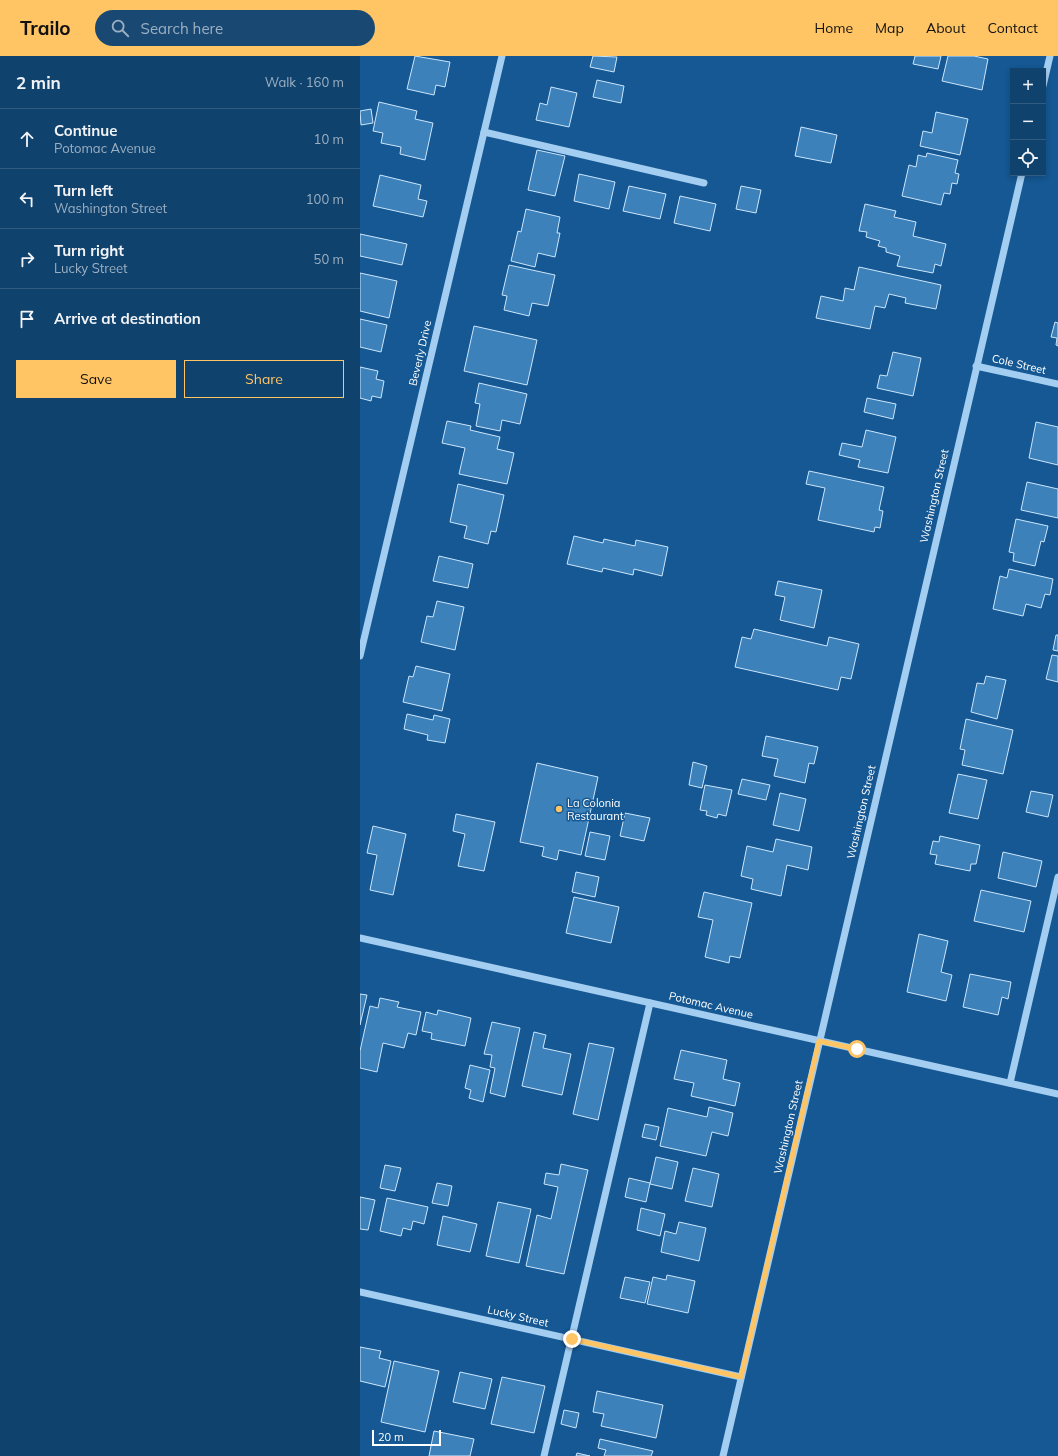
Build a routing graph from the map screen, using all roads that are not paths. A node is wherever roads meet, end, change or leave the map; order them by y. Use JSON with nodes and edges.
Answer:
{"nodes":[{"id":1,"x":502,"y":56,"type":"edge"},
{"id":2,"x":1050,"y":56,"type":"edge"},
{"id":3,"x":1046,"y":73,"type":"edge"},
{"id":4,"x":484,"y":132,"type":"junction"},
{"id":5,"x":1021,"y":176,"type":"edge"},
{"id":6,"x":704,"y":183,"type":"dead end"},
{"id":7,"x":976,"y":366,"type":"junction"},
{"id":8,"x":1058,"y":384,"type":"edge"},
{"id":9,"x":360,"y":656,"type":"edge"},
{"id":10,"x":1058,"y":877,"type":"edge"},
{"id":11,"x":360,"y":938,"type":"edge"},
{"id":12,"x":650,"y":1003,"type":"junction"},
{"id":13,"x":819,"y":1041,"type":"junction"},
{"id":14,"x":1010,"y":1083,"type":"junction"},
{"id":15,"x":1058,"y":1094,"type":"edge"},
{"id":16,"x":360,"y":1292,"type":"edge"},
{"id":17,"x":572,"y":1339,"type":"junction"},
{"id":18,"x":741,"y":1377,"type":"junction"},
{"id":19,"x":544,"y":1456,"type":"edge"},
{"id":20,"x":723,"y":1456,"type":"edge"}],
"edges":[{"from":1,"to":4,"type":"street","name":"Beverly Drive"},
{"from":2,"to":3,"type":"street"},
{"from":4,"to":6,"type":"street"},
{"from":4,"to":9,"type":"street","name":"Beverly Drive"},
{"from":5,"to":7,"type":"street","name":"Washington Street"},
{"from":7,"to":8,"type":"street","name":"Cole Street"},
{"from":7,"to":13,"type":"street","name":"Washington Street"},
{"from":10,"to":14,"type":"street"},
{"from":11,"to":12,"type":"street","name":"Potomac Avenue"},
{"from":12,"to":13,"type":"street","name":"Potomac Avenue"},
{"from":12,"to":17,"type":"street"},
{"from":13,"to":14,"type":"street","name":"Potomac Avenue"},
{"from":13,"to":18,"type":"street","name":"Washington Street"},
{"from":14,"to":15,"type":"street","name":"Potomac Avenue"},
{"from":16,"to":17,"type":"street","name":"Lucky Street"},
{"from":17,"to":18,"type":"street","name":"Lucky Street"},
{"from":17,"to":19,"type":"street"},
{"from":18,"to":20,"type":"street","name":"Washington Street"}]}
